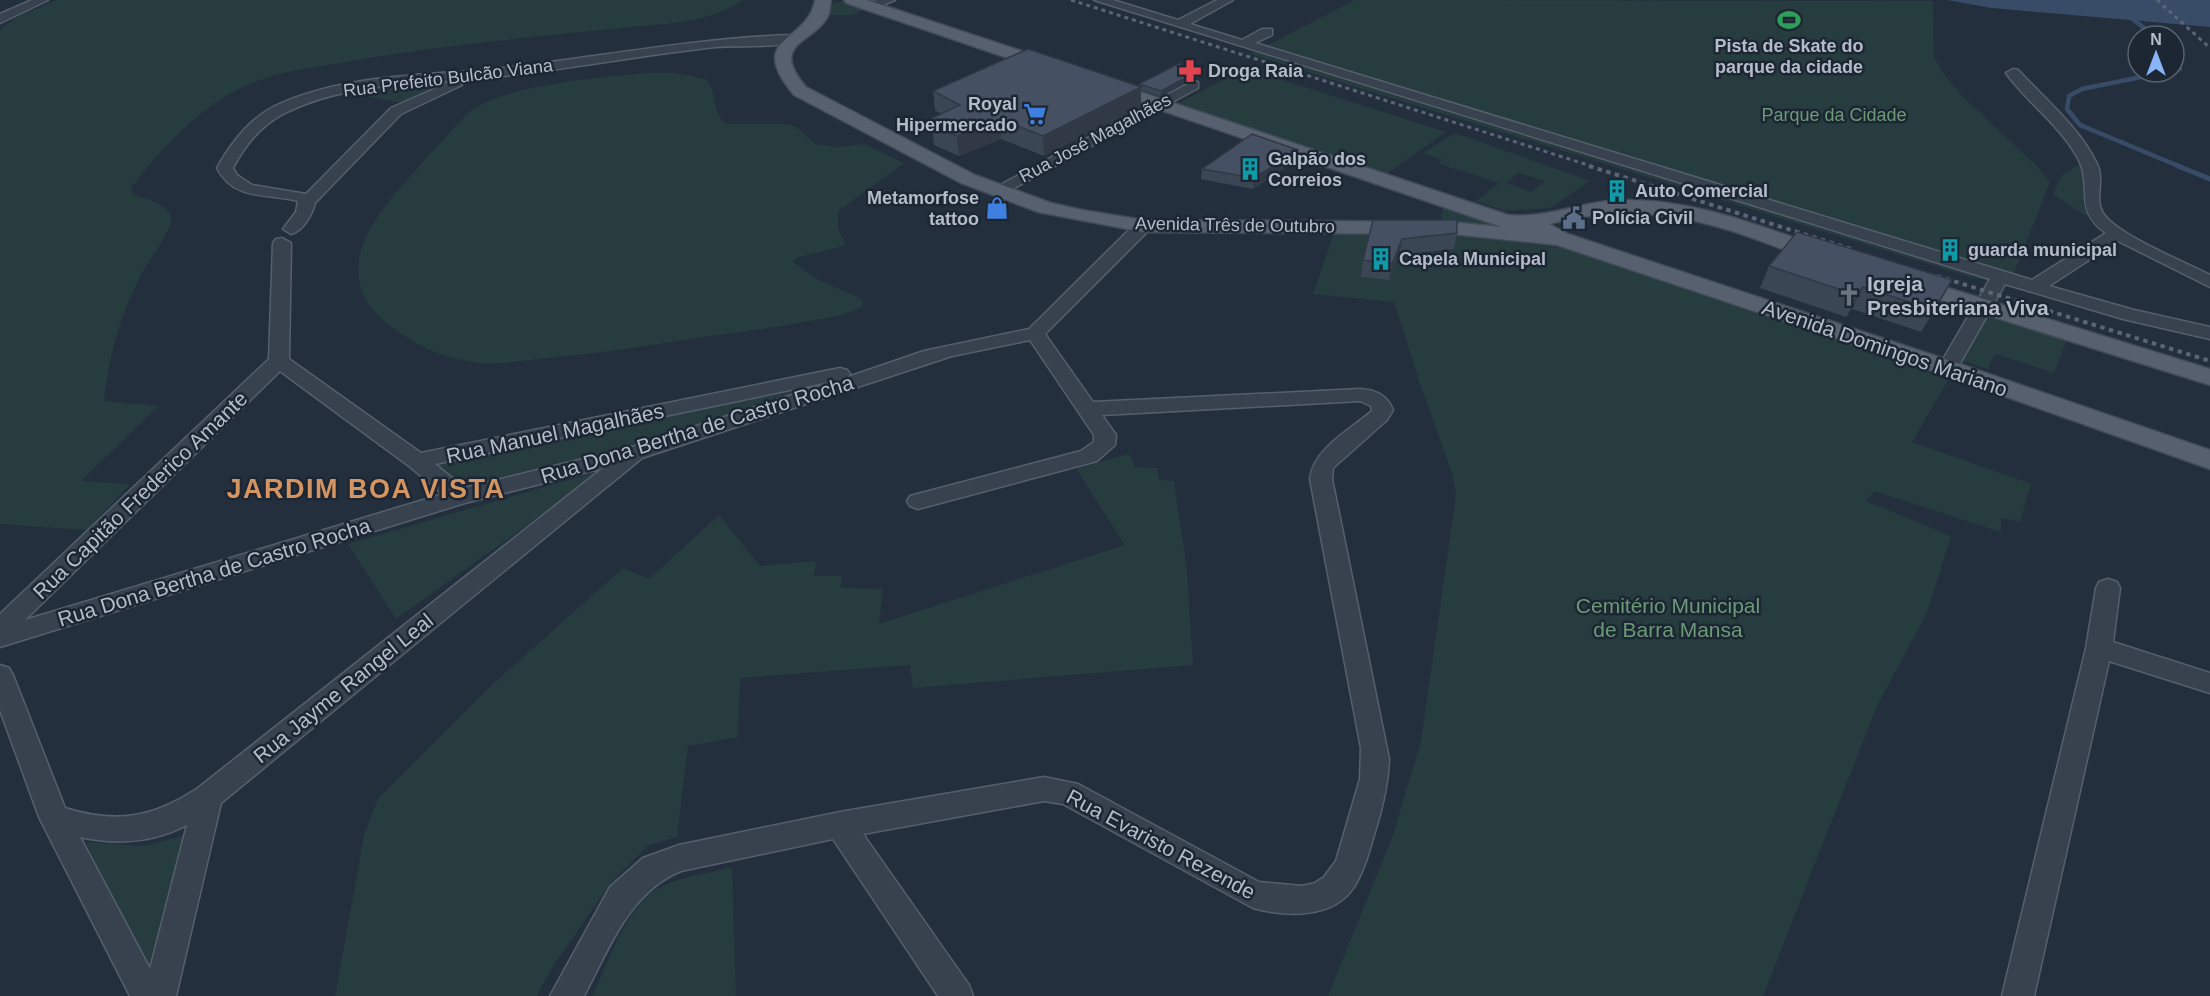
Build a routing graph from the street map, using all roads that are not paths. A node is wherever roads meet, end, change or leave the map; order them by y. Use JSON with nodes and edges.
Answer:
{"nodes":[{"id":1,"x":42,"y":0,"type":"edge"},
{"id":2,"x":889,"y":0,"type":"edge"},
{"id":3,"x":1100,"y":0,"type":"edge"},
{"id":4,"x":1227,"y":0,"type":"edge"},
{"id":5,"x":870,"y":6,"type":"junction"},
{"id":6,"x":835,"y":7,"type":"edge"},
{"id":7,"x":0,"y":19,"type":"edge"},
{"id":8,"x":1180,"y":24,"type":"junction"},
{"id":9,"x":1267,"y":32,"type":"dead end"},
{"id":10,"x":792,"y":39,"type":"junction"},
{"id":11,"x":1244,"y":44,"type":"junction"},
{"id":12,"x":503,"y":72,"type":"junction"},
{"id":13,"x":2013,"y":73,"type":"dead end"},
{"id":14,"x":1193,"y":85,"type":"dead end"},
{"id":15,"x":336,"y":92,"type":"junction"},
{"id":16,"x":1160,"y":104,"type":"junction"},
{"id":17,"x":403,"y":107,"type":"junction"},
{"id":18,"x":997,"y":191,"type":"junction"},
{"id":19,"x":1428,"y":195,"type":"junction"},
{"id":20,"x":306,"y":201,"type":"junction"},
{"id":21,"x":1143,"y":226,"type":"junction"},
{"id":22,"x":1407,"y":227,"type":"junction"},
{"id":23,"x":1553,"y":230,"type":"junction"},
{"id":24,"x":2118,"y":233,"type":"junction"},
{"id":25,"x":1839,"y":261,"type":"edge"},
{"id":26,"x":1884,"y":275,"type":"edge"},
{"id":27,"x":2210,"y":282,"type":"edge"},
{"id":28,"x":2034,"y":287,"type":"junction"},
{"id":29,"x":1991,"y":293,"type":"junction"},
{"id":30,"x":1035,"y":333,"type":"junction"},
{"id":31,"x":2210,"y":333,"type":"edge"},
{"id":32,"x":946,"y":352,"type":"junction"},
{"id":33,"x":279,"y":362,"type":"junction"},
{"id":34,"x":1948,"y":368,"type":"junction"},
{"id":35,"x":2210,"y":377,"type":"edge"},
{"id":36,"x":1087,"y":409,"type":"junction"},
{"id":37,"x":638,"y":452,"type":"junction"},
{"id":38,"x":2210,"y":460,"type":"edge"},
{"id":39,"x":417,"y":461,"type":"junction"},
{"id":40,"x":460,"y":497,"type":"junction"},
{"id":41,"x":918,"y":501,"type":"dead end"},
{"id":42,"x":2108,"y":588,"type":"dead end"},
{"id":43,"x":0,"y":629,"type":"edge"},
{"id":44,"x":0,"y":638,"type":"edge"},
{"id":45,"x":2099,"y":648,"type":"junction"},
{"id":46,"x":0,"y":675,"type":"edge"},
{"id":47,"x":2210,"y":683,"type":"edge"},
{"id":48,"x":208,"y":797,"type":"junction"},
{"id":49,"x":54,"y":817,"type":"junction"},
{"id":50,"x":840,"y":825,"type":"junction"},
{"id":51,"x":147,"y":996,"type":"edge"},
{"id":52,"x":160,"y":996,"type":"edge"},
{"id":53,"x":566,"y":996,"type":"edge"},
{"id":54,"x":957,"y":996,"type":"edge"},
{"id":55,"x":2018,"y":996,"type":"edge"}],
"edges":[{"from":1,"to":7,"type":"street"},
{"from":2,"to":5,"type":"street"},
{"from":3,"to":8,"type":"street"},
{"from":4,"to":8,"type":"street"},
{"from":5,"to":6,"type":"main road"},
{"from":5,"to":16,"type":"main road"},
{"from":6,"to":10,"type":"main road"},
{"from":8,"to":11,"type":"street"},
{"from":9,"to":11,"type":"street"},
{"from":10,"to":12,"type":"street","name":"Rua Prefeito Bulcão Viana"},
{"from":10,"to":18,"type":"main road","name":"Avenida Três de Outubro"},
{"from":11,"to":29,"type":"street"},
{"from":12,"to":15,"type":"street","name":"Rua Prefeito Bulcão Viana"},
{"from":12,"to":17,"type":"street"},
{"from":13,"to":24,"type":"street"},
{"from":14,"to":16,"type":"street","name":"Rua José Magalhães"},
{"from":15,"to":17,"type":"street"},
{"from":15,"to":20,"type":"street","name":"Rua Prefeito Bulcão Viana"},
{"from":16,"to":18,"type":"street","name":"Rua José Magalhães"},
{"from":16,"to":19,"type":"main road"},
{"from":17,"to":20,"type":"street"},
{"from":18,"to":21,"type":"main road","name":"Avenida Três de Outubro"},
{"from":19,"to":22,"type":"main road"},
{"from":19,"to":23,"type":"main road"},
{"from":20,"to":33,"type":"street"},
{"from":21,"to":22,"type":"main road","name":"Avenida Três de Outubro"},
{"from":21,"to":30,"type":"street"},
{"from":22,"to":23,"type":"main road","name":"Avenida Três de Outubro"},
{"from":23,"to":25,"type":"main road"},
{"from":23,"to":34,"type":"main road","name":"Avenida Domingos Mariano"},
{"from":24,"to":27,"type":"street"},
{"from":24,"to":28,"type":"street"},
{"from":26,"to":29,"type":"main road"},
{"from":28,"to":29,"type":"street"},
{"from":28,"to":31,"type":"street"},
{"from":29,"to":34,"type":"street"},
{"from":29,"to":35,"type":"main road"},
{"from":30,"to":32,"type":"street","name":"Rua Manuel Magalhães"},
{"from":30,"to":36,"type":"street"},
{"from":32,"to":37,"type":"street","name":"Rua Dona Bertha de Castro Rocha"},
{"from":32,"to":39,"type":"street","name":"Rua Manuel Magalhães"},
{"from":33,"to":39,"type":"street","name":"Rua Manuel Magalhães"},
{"from":33,"to":43,"type":"street","name":"Rua Capitão Frederico Amante"},
{"from":34,"to":38,"type":"main road","name":"Avenida Domingos Mariano"},
{"from":36,"to":41,"type":"street"},
{"from":36,"to":50,"type":"street","name":"Rua Evaristo Rezende"},
{"from":37,"to":40,"type":"street","name":"Rua Dona Bertha de Castro Rocha"},
{"from":37,"to":48,"type":"street","name":"Rua Jayme Rangel Leal"},
{"from":39,"to":40,"type":"street"},
{"from":40,"to":44,"type":"street","name":"Rua Dona Bertha de Castro Rocha"},
{"from":42,"to":45,"type":"street"},
{"from":45,"to":47,"type":"street"},
{"from":45,"to":55,"type":"street"},
{"from":46,"to":49,"type":"street"},
{"from":48,"to":49,"type":"street","name":"Rua Jayme Rangel Leal"},
{"from":48,"to":52,"type":"street"},
{"from":49,"to":51,"type":"street"},
{"from":50,"to":53,"type":"street","name":"Rua Evaristo Rezende"},
{"from":50,"to":54,"type":"street"}]}
